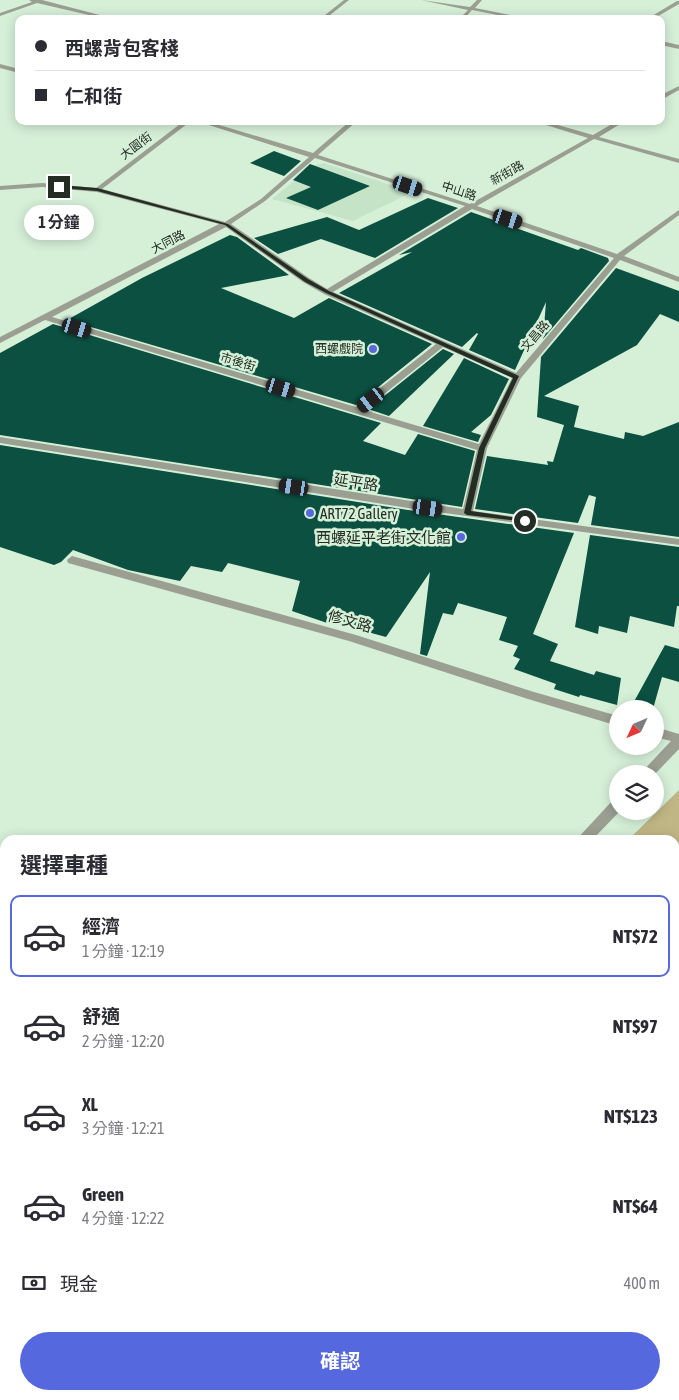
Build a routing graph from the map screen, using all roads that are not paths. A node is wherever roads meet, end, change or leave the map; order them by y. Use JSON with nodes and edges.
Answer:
{"nodes":[{"id":1,"x":37,"y":0,"type":"edge"},
{"id":2,"x":347,"y":0,"type":"edge"},
{"id":3,"x":423,"y":0,"type":"edge"},
{"id":4,"x":480,"y":0,"type":"edge"},
{"id":5,"x":679,"y":2,"type":"edge"},
{"id":6,"x":471,"y":9,"type":"junction"},
{"id":7,"x":0,"y":15,"type":"edge"},
{"id":8,"x":91,"y":15,"type":"edge"},
{"id":9,"x":327,"y":15,"type":"edge"},
{"id":10,"x":465,"y":15,"type":"edge"},
{"id":11,"x":505,"y":15,"type":"edge"},
{"id":12,"x":656,"y":15,"type":"edge"},
{"id":13,"x":665,"y":44,"type":"edge"},
{"id":14,"x":679,"y":47,"type":"edge"},
{"id":15,"x":0,"y":66,"type":"edge"},
{"id":16,"x":15,"y":71,"type":"edge"},
{"id":17,"x":679,"y":88,"type":"edge"},
{"id":18,"x":665,"y":96,"type":"edge"},
{"id":19,"x":183,"y":125,"type":"edge"},
{"id":20,"x":212,"y":125,"type":"edge"},
{"id":21,"x":350,"y":125,"type":"edge"},
{"id":22,"x":550,"y":125,"type":"edge"},
{"id":23,"x":615,"y":125,"type":"edge"},
{"id":24,"x":594,"y":138,"type":"junction"},
{"id":25,"x":315,"y":156,"type":"junction"},
{"id":26,"x":679,"y":160,"type":"edge"},
{"id":27,"x":0,"y":188,"type":"edge"},
{"id":28,"x":97,"y":190,"type":"junction"},
{"id":29,"x":471,"y":206,"type":"junction"},
{"id":30,"x":679,"y":212,"type":"edge"},
{"id":31,"x":226,"y":224,"type":"junction"},
{"id":32,"x":619,"y":256,"type":"junction"},
{"id":33,"x":679,"y":280,"type":"edge"},
{"id":34,"x":327,"y":292,"type":"junction"},
{"id":35,"x":44,"y":317,"type":"junction"},
{"id":36,"x":0,"y":340,"type":"edge"},
{"id":37,"x":441,"y":344,"type":"junction"},
{"id":38,"x":516,"y":377,"type":"junction"},
{"id":39,"x":357,"y":411,"type":"junction"},
{"id":40,"x":0,"y":440,"type":"edge"},
{"id":41,"x":482,"y":448,"type":"junction"},
{"id":42,"x":467,"y":513,"type":"junction"},
{"id":43,"x":679,"y":542,"type":"edge"},
{"id":44,"x":72,"y":560,"type":"dead end"},
{"id":45,"x":609,"y":718,"type":"edge"},
{"id":46,"x":664,"y":735,"type":"edge"},
{"id":47,"x":679,"y":740,"type":"edge"},
{"id":48,"x":655,"y":765,"type":"edge"},
{"id":49,"x":609,"y":813,"type":"edge"},
{"id":50,"x":588,"y":835,"type":"edge"}],
"edges":[{"from":1,"to":7,"type":"street"},
{"from":1,"to":8,"type":"street"},
{"from":2,"to":9,"type":"street"},
{"from":3,"to":6,"type":"street"},
{"from":4,"to":6,"type":"street"},
{"from":5,"to":12,"type":"street"},
{"from":6,"to":10,"type":"street"},
{"from":6,"to":11,"type":"street"},
{"from":13,"to":14,"type":"street"},
{"from":15,"to":16,"type":"street"},
{"from":17,"to":18,"type":"street"},
{"from":19,"to":28,"type":"street","name":"大園街"},
{"from":20,"to":25,"type":"street","name":"中山路"},
{"from":21,"to":25,"type":"street","name":"大同路"},
{"from":22,"to":24,"type":"street"},
{"from":23,"to":24,"type":"street","name":"新街路"},
{"from":24,"to":26,"type":"street"},
{"from":24,"to":29,"type":"street","name":"新街路"},
{"from":25,"to":29,"type":"street","name":"中山路"},
{"from":25,"to":31,"type":"street","name":"大同路"},
{"from":27,"to":28,"type":"street"},
{"from":28,"to":31,"type":"street"},
{"from":29,"to":32,"type":"street","name":"中山路"},
{"from":29,"to":34,"type":"street","name":"新街路"},
{"from":30,"to":32,"type":"street","name":"文昌路"},
{"from":31,"to":34,"type":"street"},
{"from":31,"to":35,"type":"street","name":"大同路"},
{"from":32,"to":33,"type":"street","name":"中山路"},
{"from":32,"to":38,"type":"street","name":"文昌路"},
{"from":34,"to":37,"type":"street"},
{"from":35,"to":36,"type":"street","name":"大同路"},
{"from":35,"to":39,"type":"street","name":"市後街"},
{"from":37,"to":38,"type":"street"},
{"from":37,"to":39,"type":"street"},
{"from":38,"to":41,"type":"street","name":"文昌路"},
{"from":39,"to":41,"type":"street","name":"市後街"},
{"from":40,"to":42,"type":"street","name":"延平路"},
{"from":41,"to":42,"type":"street","name":"文昌路"},
{"from":42,"to":43,"type":"street","name":"延平路"},
{"from":44,"to":45,"type":"street","name":"修文路"},
{"from":46,"to":47,"type":"street"},
{"from":47,"to":48,"type":"street"},
{"from":49,"to":50,"type":"street"}]}
